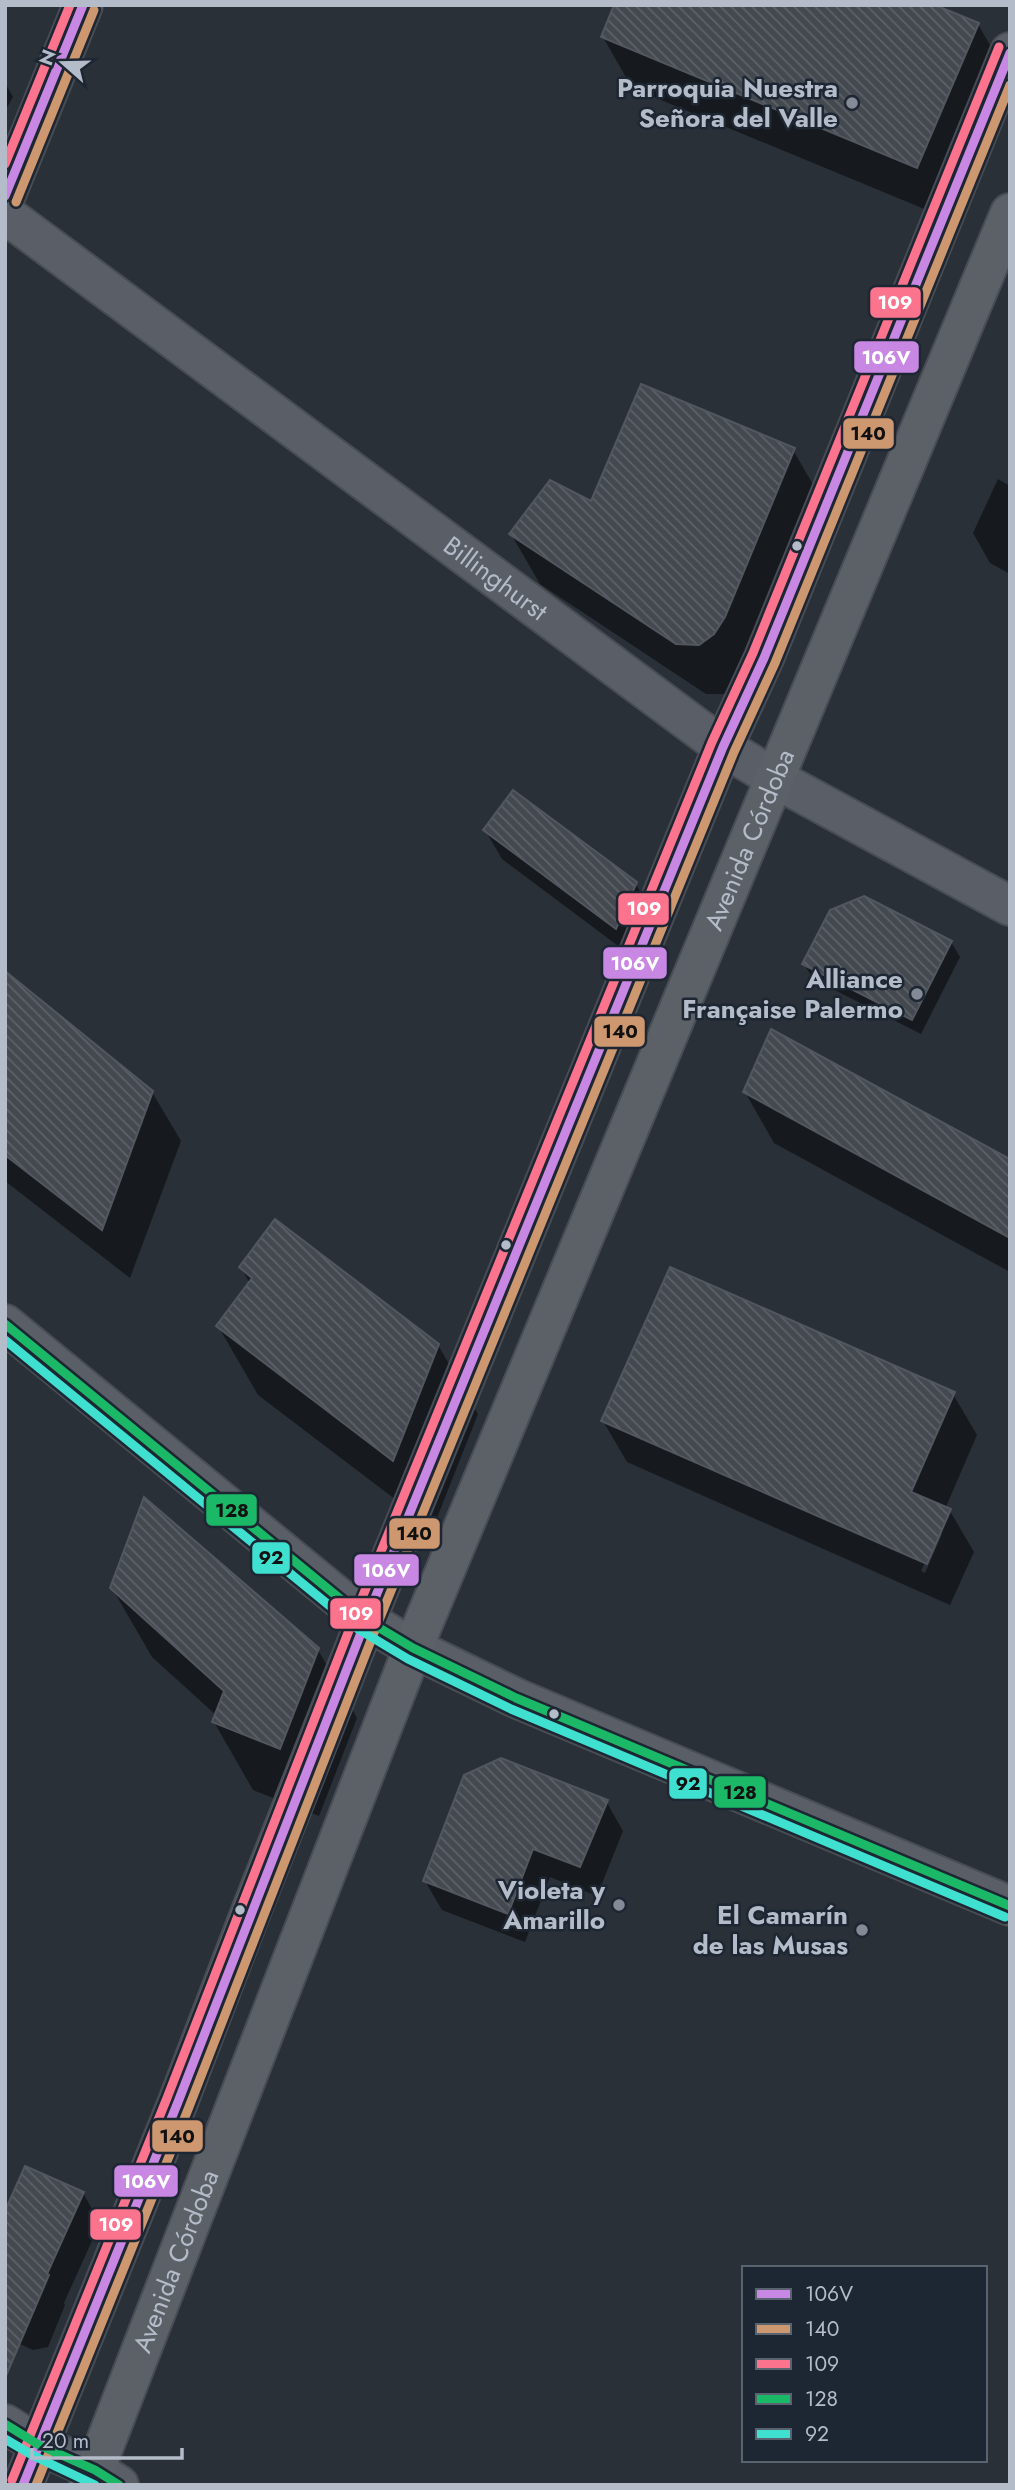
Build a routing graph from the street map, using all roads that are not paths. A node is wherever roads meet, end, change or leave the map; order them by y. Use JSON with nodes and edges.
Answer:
{"nodes":[{"id":1,"x":83,"y":5,"type":"edge"},
{"id":2,"x":1010,"y":52,"type":"edge"},
{"id":3,"x":5,"y":197,"type":"edge"},
{"id":4,"x":1010,"y":213,"type":"edge"},
{"id":5,"x":5,"y":214,"type":"edge"},
{"id":6,"x":723,"y":747,"type":"junction"},
{"id":7,"x":776,"y":779,"type":"junction"},
{"id":8,"x":1010,"y":906,"type":"edge"},
{"id":9,"x":5,"y":1324,"type":"edge"},
{"id":10,"x":366,"y":1620,"type":"junction"},
{"id":11,"x":413,"y":1648,"type":"junction"},
{"id":12,"x":1010,"y":1906,"type":"edge"},
{"id":13,"x":5,"y":2424,"type":"edge"},
{"id":14,"x":38,"y":2445,"type":"junction"},
{"id":15,"x":101,"y":2480,"type":"edge"},
{"id":16,"x":23,"y":2485,"type":"edge"}],
"edges":[{"from":1,"to":3,"type":"street"},
{"from":2,"to":6,"type":"street"},
{"from":4,"to":7,"type":"main road","name":"Avenida Córdoba"},
{"from":5,"to":6,"type":"street","name":"Billinghurst"},
{"from":6,"to":7,"type":"street","name":"Billinghurst"},
{"from":6,"to":10,"type":"street"},
{"from":7,"to":8,"type":"street","name":"Billinghurst"},
{"from":7,"to":11,"type":"main road","name":"Avenida Córdoba"},
{"from":9,"to":10,"type":"street"},
{"from":10,"to":11,"type":"street"},
{"from":10,"to":14,"type":"street"},
{"from":11,"to":12,"type":"street"},
{"from":11,"to":15,"type":"main road","name":"Avenida Córdoba"},
{"from":13,"to":14,"type":"street"},
{"from":14,"to":15,"type":"street"},
{"from":14,"to":16,"type":"street"}]}
